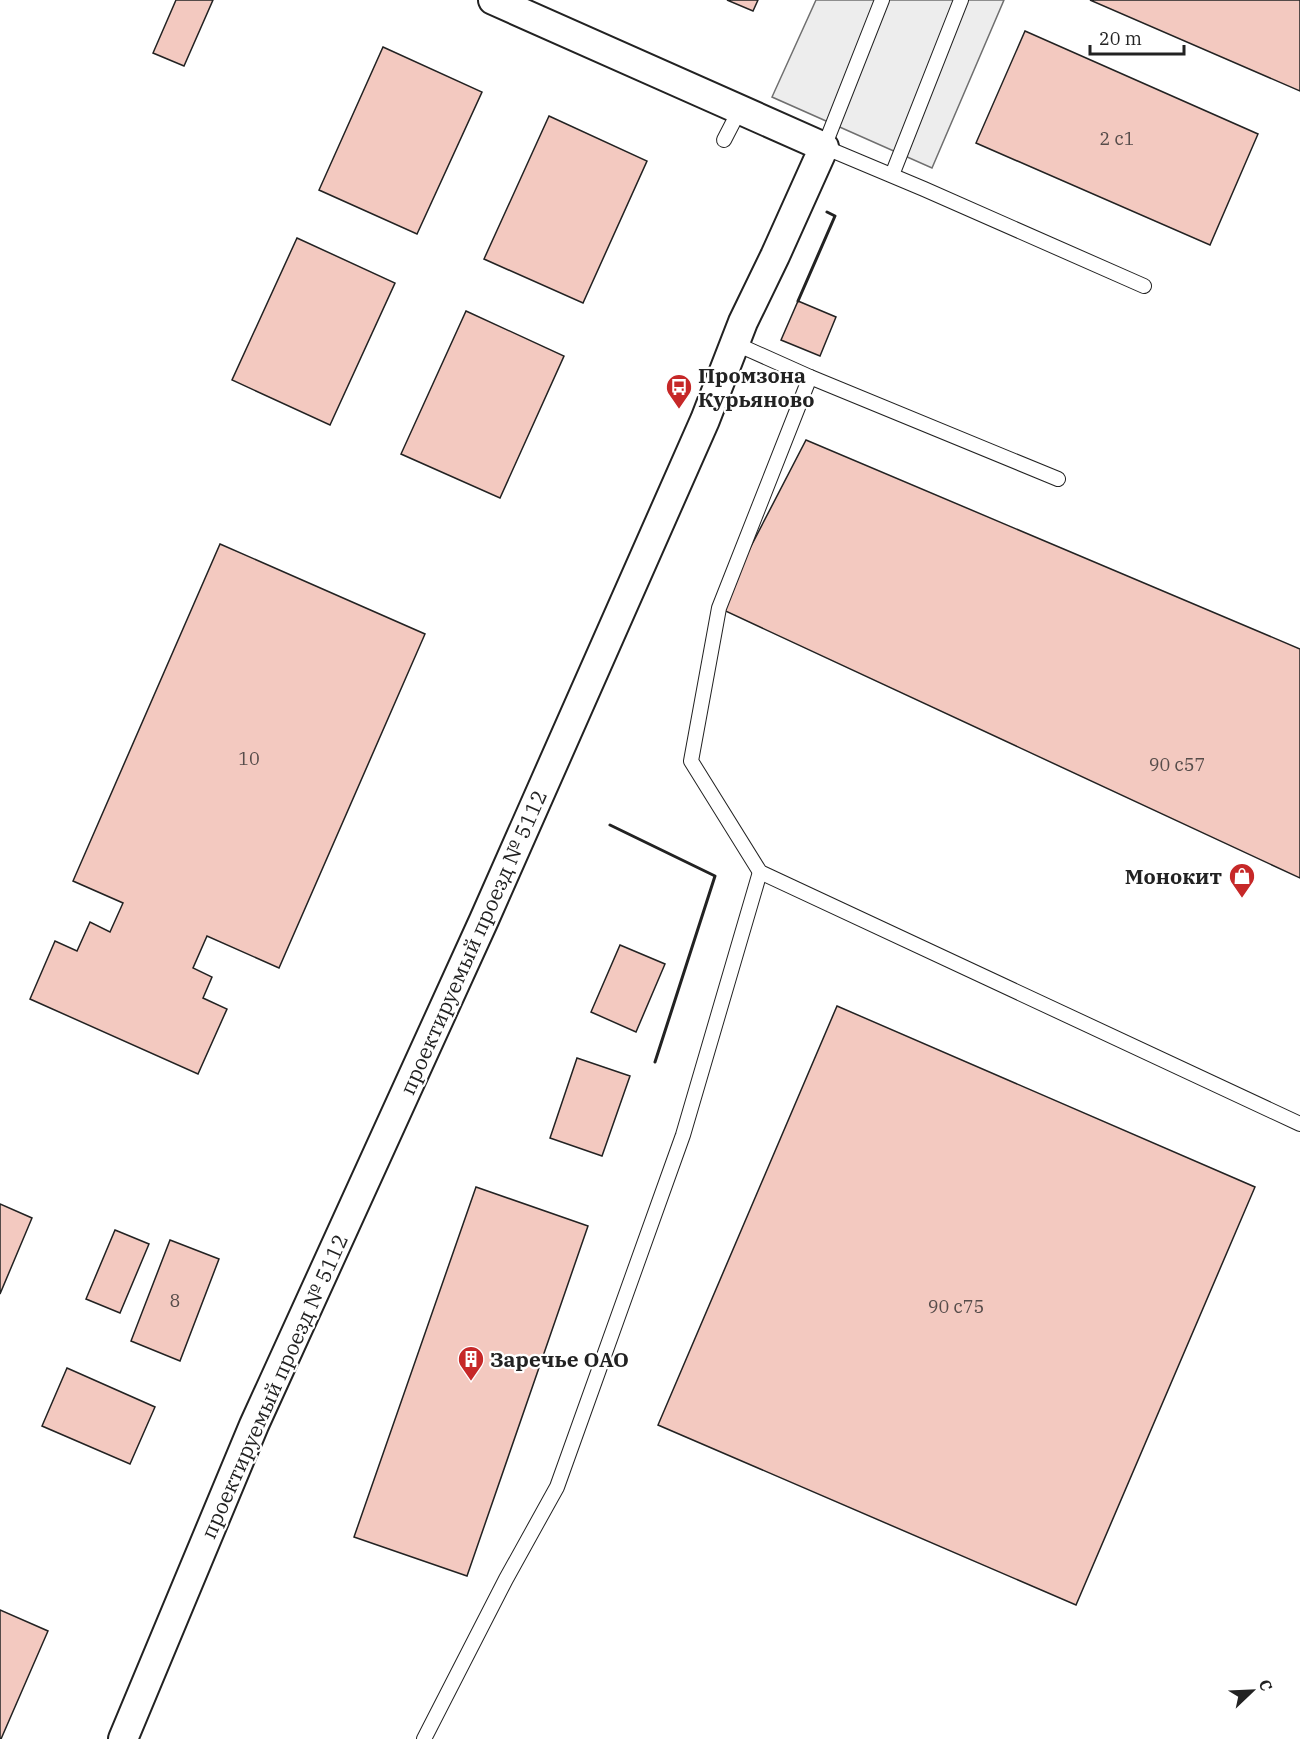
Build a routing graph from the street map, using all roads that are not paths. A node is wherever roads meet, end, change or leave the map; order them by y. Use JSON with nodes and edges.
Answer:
{"nodes":[{"id":1,"x":493,"y":0,"type":"edge"},
{"id":2,"x":882,"y":0,"type":"edge"},
{"id":3,"x":961,"y":0,"type":"edge"},
{"id":4,"x":740,"y":109,"type":"junction"},
{"id":5,"x":724,"y":140,"type":"dead end"},
{"id":6,"x":824,"y":147,"type":"junction"},
{"id":7,"x":892,"y":175,"type":"junction"},
{"id":8,"x":1144,"y":286,"type":"dead end"},
{"id":9,"x":734,"y":343,"type":"junction"},
{"id":10,"x":810,"y":377,"type":"junction"},
{"id":11,"x":1058,"y":479,"type":"dead end"},
{"id":12,"x":760,"y":872,"type":"junction"},
{"id":13,"x":1300,"y":1124,"type":"edge"},
{"id":14,"x":123,"y":1739,"type":"edge"},
{"id":15,"x":424,"y":1739,"type":"edge"}],
"edges":[{"from":1,"to":4,"type":"street"},
{"from":2,"to":6,"type":"lane"},
{"from":3,"to":7,"type":"lane"},
{"from":4,"to":5,"type":"lane"},
{"from":4,"to":6,"type":"street"},
{"from":6,"to":7,"type":"lane"},
{"from":6,"to":9,"type":"street","name":"проектируемый проезд № 5112"},
{"from":7,"to":8,"type":"lane"},
{"from":9,"to":10,"type":"lane"},
{"from":9,"to":14,"type":"street","name":"проектируемый проезд № 5112"},
{"from":10,"to":11,"type":"lane"},
{"from":10,"to":12,"type":"lane"},
{"from":12,"to":13,"type":"lane"},
{"from":12,"to":15,"type":"lane"}]}
